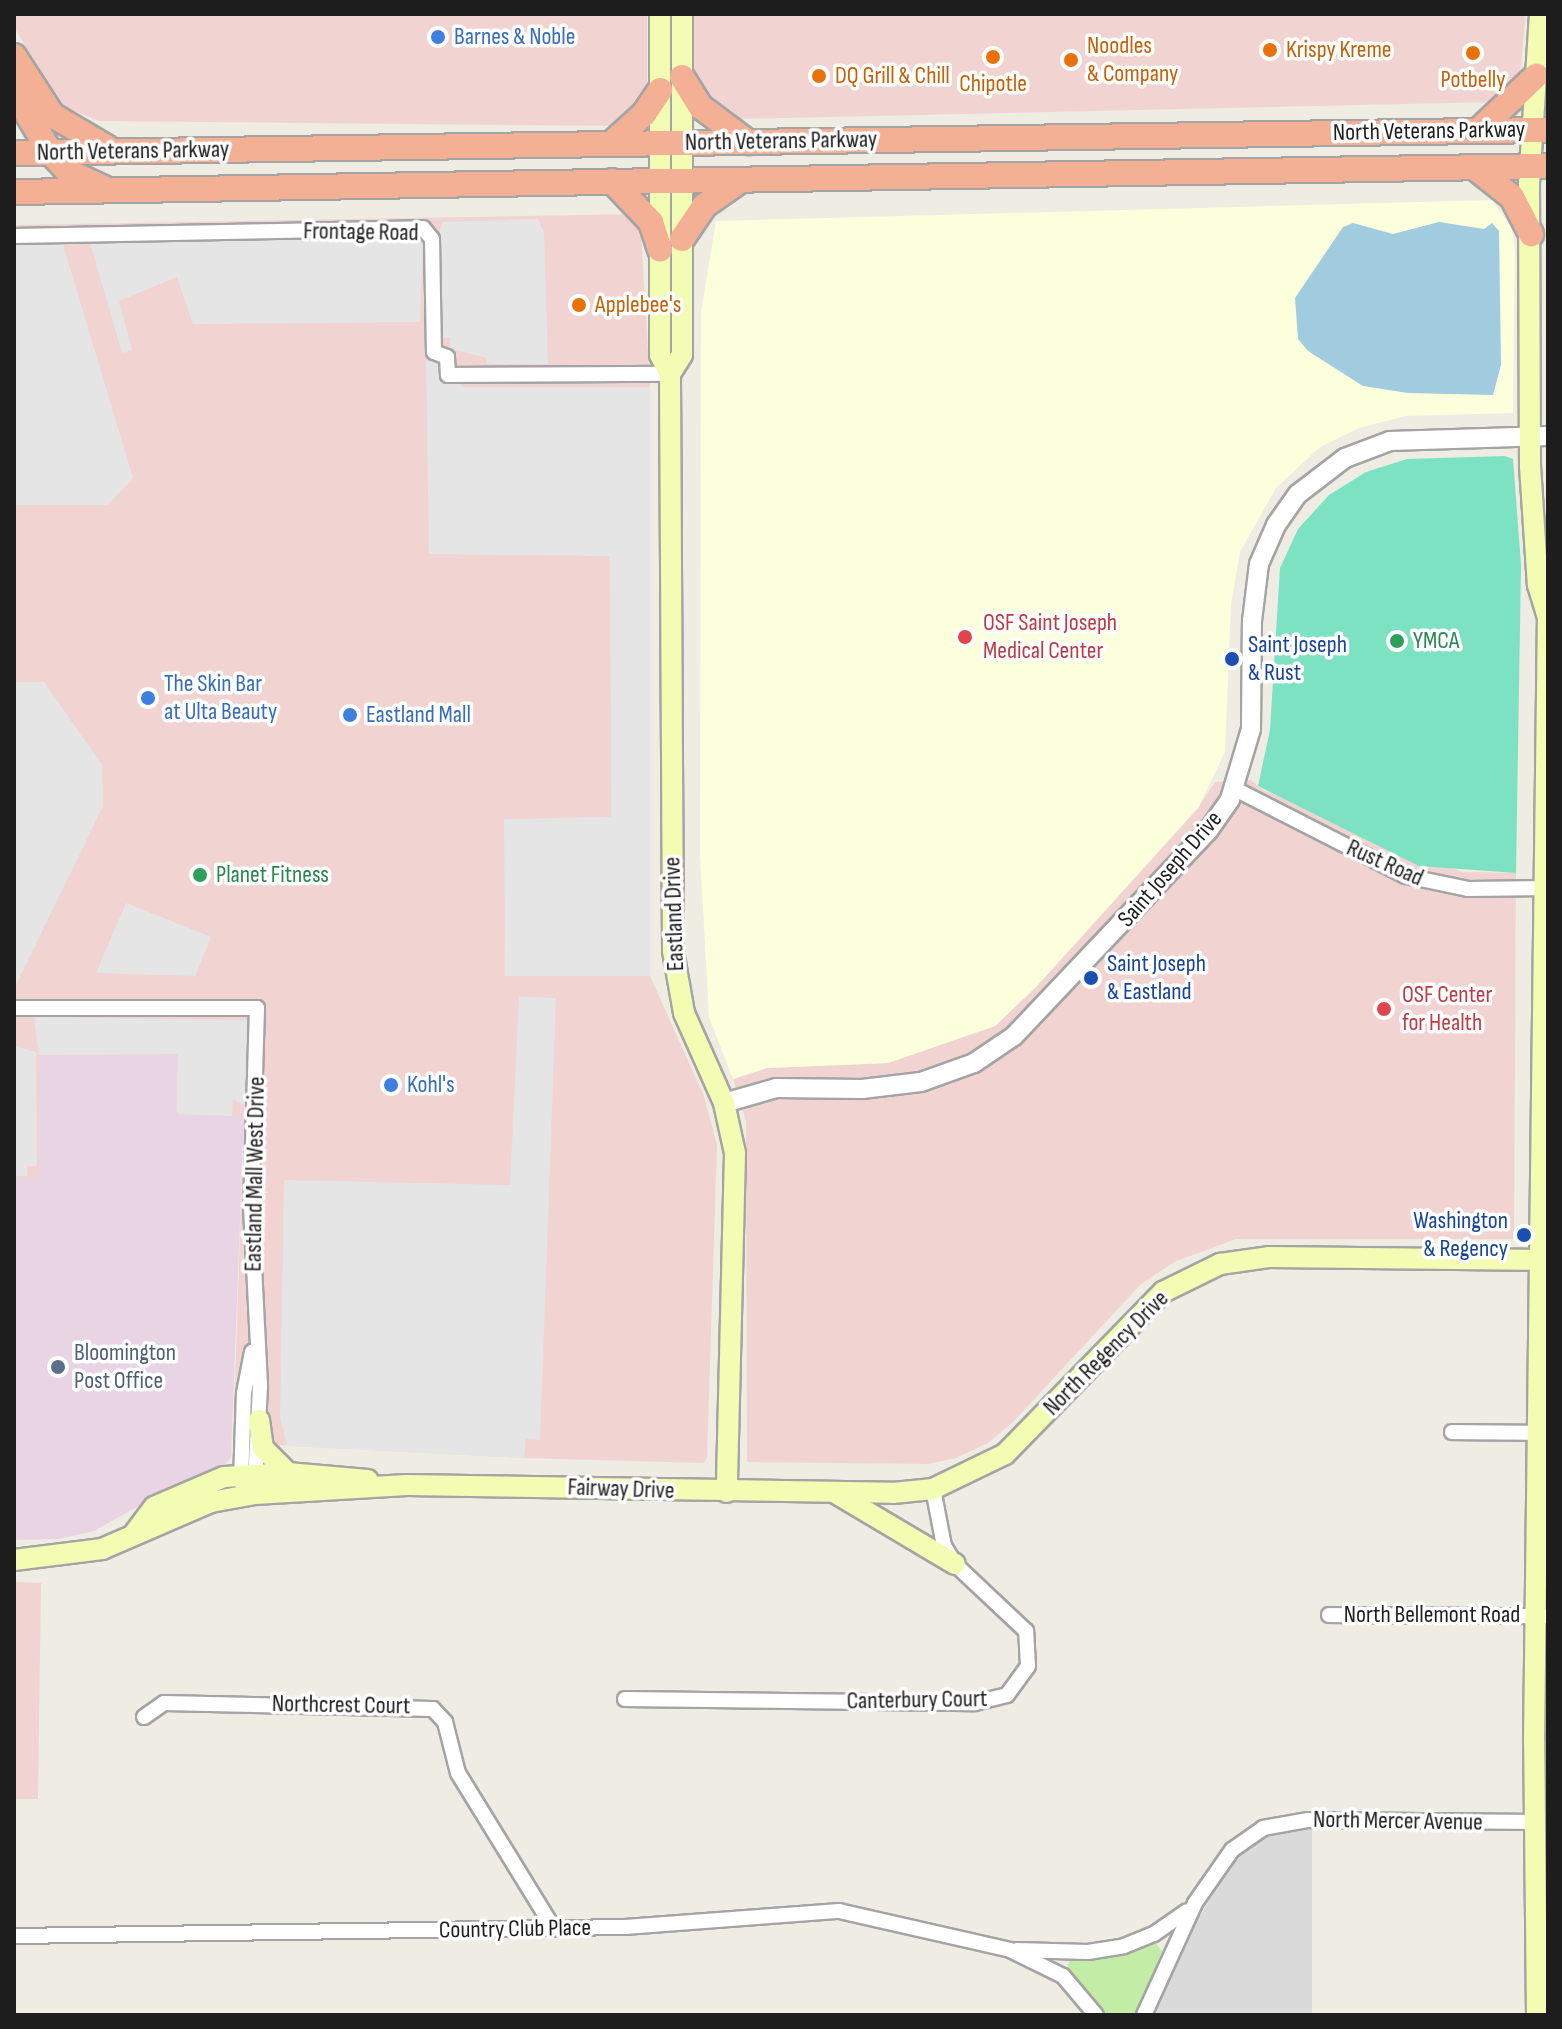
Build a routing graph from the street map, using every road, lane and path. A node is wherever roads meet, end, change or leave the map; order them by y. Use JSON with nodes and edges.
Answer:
{"nodes":[{"id":1,"x":660,"y":14,"type":"edge"},
{"id":2,"x":682,"y":14,"type":"edge"},
{"id":3,"x":1540,"y":14,"type":"edge"},
{"id":4,"x":14,"y":56,"type":"edge"},
{"id":5,"x":1536,"y":76,"type":"junction"},
{"id":6,"x":682,"y":77,"type":"junction"},
{"id":7,"x":660,"y":90,"type":"junction"},
{"id":8,"x":14,"y":92,"type":"edge"},
{"id":9,"x":1479,"y":130,"type":"junction"},
{"id":10,"x":1540,"y":130,"type":"edge"},
{"id":11,"x":748,"y":142,"type":"junction"},
{"id":12,"x":671,"y":143,"type":"junction"},
{"id":13,"x":611,"y":144,"type":"junction"},
{"id":14,"x":118,"y":152,"type":"junction"},
{"id":15,"x":14,"y":153,"type":"edge"},
{"id":16,"x":51,"y":153,"type":"junction"},
{"id":17,"x":1539,"y":166,"type":"edge"},
{"id":18,"x":1474,"y":167,"type":"junction"},
{"id":19,"x":671,"y":180,"type":"junction"},
{"id":20,"x":742,"y":180,"type":"junction"},
{"id":21,"x":612,"y":181,"type":"junction"},
{"id":22,"x":111,"y":191,"type":"junction"},
{"id":23,"x":14,"y":192,"type":"edge"},
{"id":24,"x":1531,"y":234,"type":"junction"},
{"id":25,"x":14,"y":236,"type":"edge"},
{"id":26,"x":671,"y":245,"type":"junction"},
{"id":27,"x":670,"y":374,"type":"junction"},
{"id":28,"x":1539,"y":436,"type":"edge"},
{"id":29,"x":1547,"y":612,"type":"edge"},
{"id":30,"x":1235,"y":789,"type":"junction"},
{"id":31,"x":1545,"y":888,"type":"edge"},
{"id":32,"x":14,"y":1008,"type":"edge"},
{"id":33,"x":724,"y":1103,"type":"junction"},
{"id":34,"x":1544,"y":1260,"type":"edge"},
{"id":35,"x":254,"y":1340,"type":"junction"},
{"id":36,"x":259,"y":1420,"type":"junction"},
{"id":37,"x":1452,"y":1432,"type":"dead end"},
{"id":38,"x":1542,"y":1433,"type":"edge"},
{"id":39,"x":288,"y":1473,"type":"junction"},
{"id":40,"x":248,"y":1484,"type":"junction"},
{"id":41,"x":407,"y":1485,"type":"junction"},
{"id":42,"x":933,"y":1489,"type":"junction"},
{"id":43,"x":727,"y":1492,"type":"junction"},
{"id":44,"x":834,"y":1492,"type":"junction"},
{"id":45,"x":14,"y":1560,"type":"edge"},
{"id":46,"x":955,"y":1564,"type":"junction"},
{"id":47,"x":1329,"y":1615,"type":"dead end"},
{"id":48,"x":1542,"y":1616,"type":"edge"},
{"id":49,"x":625,"y":1699,"type":"dead end"},
{"id":50,"x":144,"y":1717,"type":"dead end"},
{"id":51,"x":1541,"y":1822,"type":"edge"},
{"id":52,"x":1263,"y":1828,"type":"joint"},
{"id":53,"x":1195,"y":1903,"type":"junction"},
{"id":54,"x":554,"y":1929,"type":"junction"},
{"id":55,"x":14,"y":1936,"type":"edge"},
{"id":56,"x":1010,"y":1950,"type":"junction"},
{"id":57,"x":1096,"y":2015,"type":"edge"},
{"id":58,"x":1144,"y":2015,"type":"edge"},
{"id":59,"x":1537,"y":2015,"type":"edge"}],
"edges":[{"from":1,"to":7,"type":"main road","name":"Eastland Drive"},
{"from":2,"to":6,"type":"main road","name":"Eastland Drive"},
{"from":3,"to":5,"type":"main road"},
{"from":4,"to":14,"type":"highway"},
{"from":5,"to":9,"type":"highway"},
{"from":5,"to":10,"type":"main road"},
{"from":6,"to":11,"type":"highway"},
{"from":6,"to":12,"type":"main road","name":"Eastland Drive"},
{"from":7,"to":12,"type":"main road","name":"Eastland Drive"},
{"from":7,"to":13,"type":"highway"},
{"from":8,"to":16,"type":"highway"},
{"from":9,"to":10,"type":"highway","name":"North Veterans Parkway"},
{"from":9,"to":11,"type":"highway","name":"North Veterans Parkway"},
{"from":10,"to":17,"type":"main road"},
{"from":11,"to":12,"type":"highway","name":"North Veterans Parkway"},
{"from":12,"to":13,"type":"highway","name":"North Veterans Parkway"},
{"from":12,"to":19,"type":"main road","name":"Eastland Drive"},
{"from":13,"to":14,"type":"highway","name":"North Veterans Parkway"},
{"from":14,"to":16,"type":"highway","name":"North Veterans Parkway"},
{"from":15,"to":16,"type":"highway","name":"North Veterans Parkway"},
{"from":16,"to":22,"type":"highway"},
{"from":17,"to":18,"type":"highway","name":"North Veterans Parkway"},
{"from":17,"to":24,"type":"main road"},
{"from":18,"to":20,"type":"highway","name":"North Veterans Parkway"},
{"from":18,"to":24,"type":"highway"},
{"from":19,"to":20,"type":"highway","name":"North Veterans Parkway"},
{"from":19,"to":21,"type":"highway","name":"North Veterans Parkway"},
{"from":19,"to":26,"type":"main road","name":"Eastland Drive"},
{"from":20,"to":26,"type":"highway"},
{"from":21,"to":22,"type":"highway","name":"North Veterans Parkway"},
{"from":21,"to":26,"type":"highway"},
{"from":22,"to":23,"type":"highway","name":"North Veterans Parkway"},
{"from":24,"to":28,"type":"main road"},
{"from":25,"to":27,"type":"street","name":"Frontage Road"},
{"from":26,"to":27,"type":"main road","name":"Eastland Drive"},
{"from":27,"to":33,"type":"main road","name":"Eastland Drive"},
{"from":28,"to":29,"type":"main road"},
{"from":28,"to":30,"type":"street","name":"Saint Joseph Drive"},
{"from":29,"to":31,"type":"main road"},
{"from":30,"to":31,"type":"street","name":"Rust Road"},
{"from":30,"to":33,"type":"street","name":"Saint Joseph Drive"},
{"from":31,"to":34,"type":"main road"},
{"from":32,"to":35,"type":"street","name":"Eastland Mall West Drive"},
{"from":33,"to":43,"type":"main road","name":"Eastland Drive"},
{"from":34,"to":38,"type":"main road"},
{"from":34,"to":42,"type":"main road","name":"North Regency Drive"},
{"from":35,"to":36,"type":"street","name":"Eastland Mall West Drive"},
{"from":35,"to":40,"type":"street","name":"Eastland Mall West Drive"},
{"from":36,"to":39,"type":"main road"},
{"from":36,"to":40,"type":"street","name":"Eastland Mall West Drive"},
{"from":37,"to":38,"type":"street"},
{"from":38,"to":48,"type":"main road"},
{"from":39,"to":40,"type":"main road","name":"Fairway Drive"},
{"from":39,"to":41,"type":"main road","name":"Fairway Drive"},
{"from":40,"to":41,"type":"main road","name":"Fairway Drive"},
{"from":40,"to":45,"type":"main road","name":"Fairway Drive"},
{"from":41,"to":43,"type":"main road","name":"Fairway Drive"},
{"from":42,"to":44,"type":"main road","name":"North Regency Drive"},
{"from":42,"to":46,"type":"street","name":"Canterbury Court"},
{"from":43,"to":44,"type":"main road","name":"Fairway Drive"},
{"from":44,"to":46,"type":"main road"},
{"from":46,"to":49,"type":"street","name":"Canterbury Court"},
{"from":47,"to":48,"type":"street","name":"North Bellemont Road"},
{"from":48,"to":51,"type":"main road"},
{"from":50,"to":54,"type":"street","name":"Northcrest Court"},
{"from":51,"to":52,"type":"street","name":"North Mercer Avenue"},
{"from":51,"to":59,"type":"main road"},
{"from":52,"to":53,"type":"street","name":"Country Club Place"},
{"from":53,"to":56,"type":"street","name":"Country Club Place"},
{"from":53,"to":58,"type":"street","name":"Country Club Place"},
{"from":54,"to":55,"type":"street","name":"Country Club Place"},
{"from":54,"to":56,"type":"street","name":"Country Club Place"},
{"from":56,"to":57,"type":"street","name":"Country Club Place"}]}
